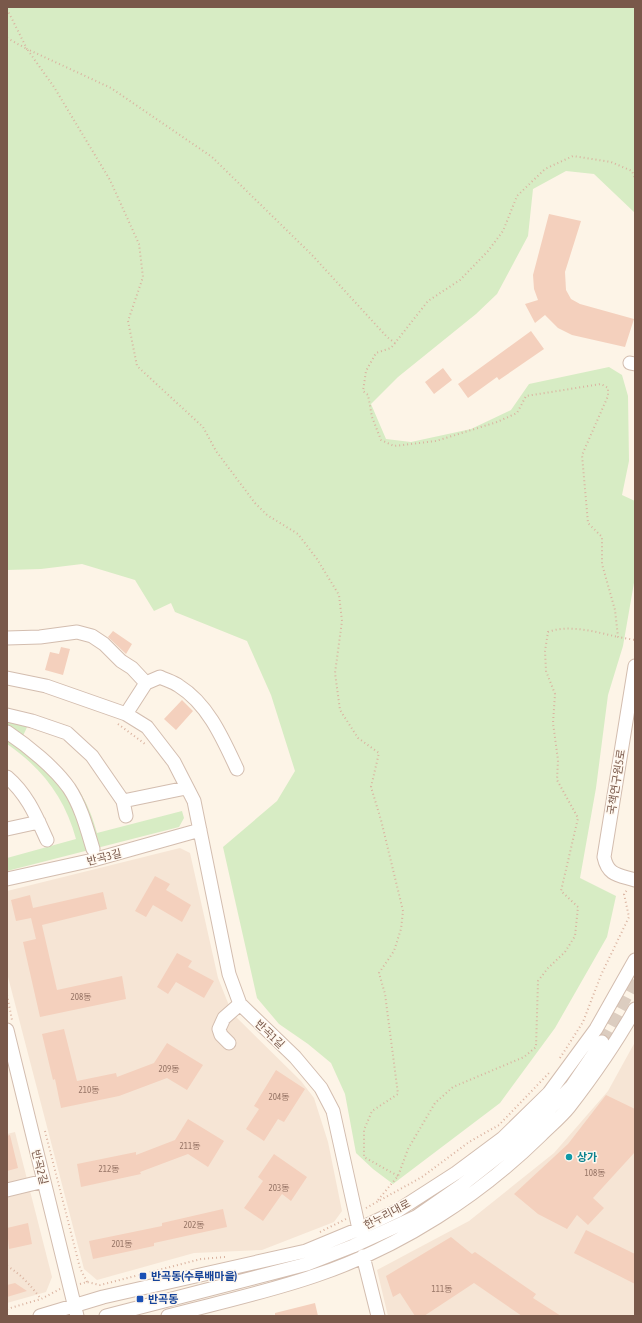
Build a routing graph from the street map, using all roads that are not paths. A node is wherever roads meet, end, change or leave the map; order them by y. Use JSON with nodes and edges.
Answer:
{"nodes":[{"id":1,"x":7,"y":638,"type":"edge"},
{"id":2,"x":635,"y":666,"type":"edge"},
{"id":3,"x":7,"y":678,"type":"edge"},
{"id":4,"x":146,"y":683,"type":"junction"},
{"id":5,"x":126,"y":714,"type":"junction"},
{"id":6,"x":7,"y":716,"type":"edge"},
{"id":7,"x":7,"y":732,"type":"edge"},
{"id":8,"x":237,"y":769,"type":"dead end"},
{"id":9,"x":7,"y":777,"type":"edge"},
{"id":10,"x":186,"y":788,"type":"junction"},
{"id":11,"x":123,"y":801,"type":"junction"},
{"id":12,"x":126,"y":816,"type":"dead end"},
{"id":13,"x":40,"y":822,"type":"junction"},
{"id":14,"x":7,"y":829,"type":"edge"},
{"id":15,"x":200,"y":830,"type":"junction"},
{"id":16,"x":47,"y":840,"type":"dead end"},
{"id":17,"x":93,"y":849,"type":"dead end"},
{"id":18,"x":7,"y":880,"type":"edge"},
{"id":19,"x":634,"y":880,"type":"edge"},
{"id":20,"x":635,"y":960,"type":"edge"},
{"id":21,"x":240,"y":1004,"type":"junction"},
{"id":22,"x":635,"y":1009,"type":"edge"},
{"id":23,"x":7,"y":1030,"type":"edge"},
{"id":24,"x":602,"y":1042,"type":"tunnel mouth"},
{"id":25,"x":229,"y":1043,"type":"dead end"},
{"id":26,"x":44,"y":1181,"type":"junction"},
{"id":27,"x":7,"y":1190,"type":"edge"},
{"id":28,"x":359,"y":1229,"type":"junction"},
{"id":29,"x":363,"y":1256,"type":"junction"},
{"id":30,"x":76,"y":1311,"type":"edge"},
{"id":31,"x":40,"y":1316,"type":"edge"},
{"id":32,"x":106,"y":1316,"type":"edge"},
{"id":33,"x":168,"y":1316,"type":"edge"},
{"id":34,"x":378,"y":1316,"type":"edge"}],
"edges":[{"from":1,"to":4,"type":"street"},
{"from":2,"to":19,"type":"street","name":"국책연구원5로"},
{"from":3,"to":5,"type":"street","name":"반곡1길"},
{"from":4,"to":5,"type":"street"},
{"from":4,"to":8,"type":"street"},
{"from":5,"to":10,"type":"street","name":"반곡1길"},
{"from":6,"to":11,"type":"street"},
{"from":7,"to":17,"type":"street"},
{"from":9,"to":13,"type":"street"},
{"from":10,"to":11,"type":"street"},
{"from":10,"to":15,"type":"street","name":"반곡1길"},
{"from":11,"to":12,"type":"street"},
{"from":13,"to":14,"type":"street"},
{"from":13,"to":16,"type":"street"},
{"from":15,"to":18,"type":"street","name":"반곡3길"},
{"from":15,"to":21,"type":"street","name":"반곡1길"},
{"from":20,"to":28,"type":"street","name":"한누리대로"},
{"from":21,"to":25,"type":"street"},
{"from":21,"to":28,"type":"street","name":"반곡1길"},
{"from":22,"to":29,"type":"street"},
{"from":23,"to":26,"type":"street","name":"반곡2길"},
{"from":24,"to":32,"type":"street"},
{"from":26,"to":27,"type":"street"},
{"from":26,"to":30,"type":"street","name":"반곡2길"},
{"from":28,"to":30,"type":"street","name":"한누리대로"},
{"from":29,"to":33,"type":"street"},
{"from":29,"to":34,"type":"street"},
{"from":30,"to":31,"type":"street","name":"한누리대로"}]}
